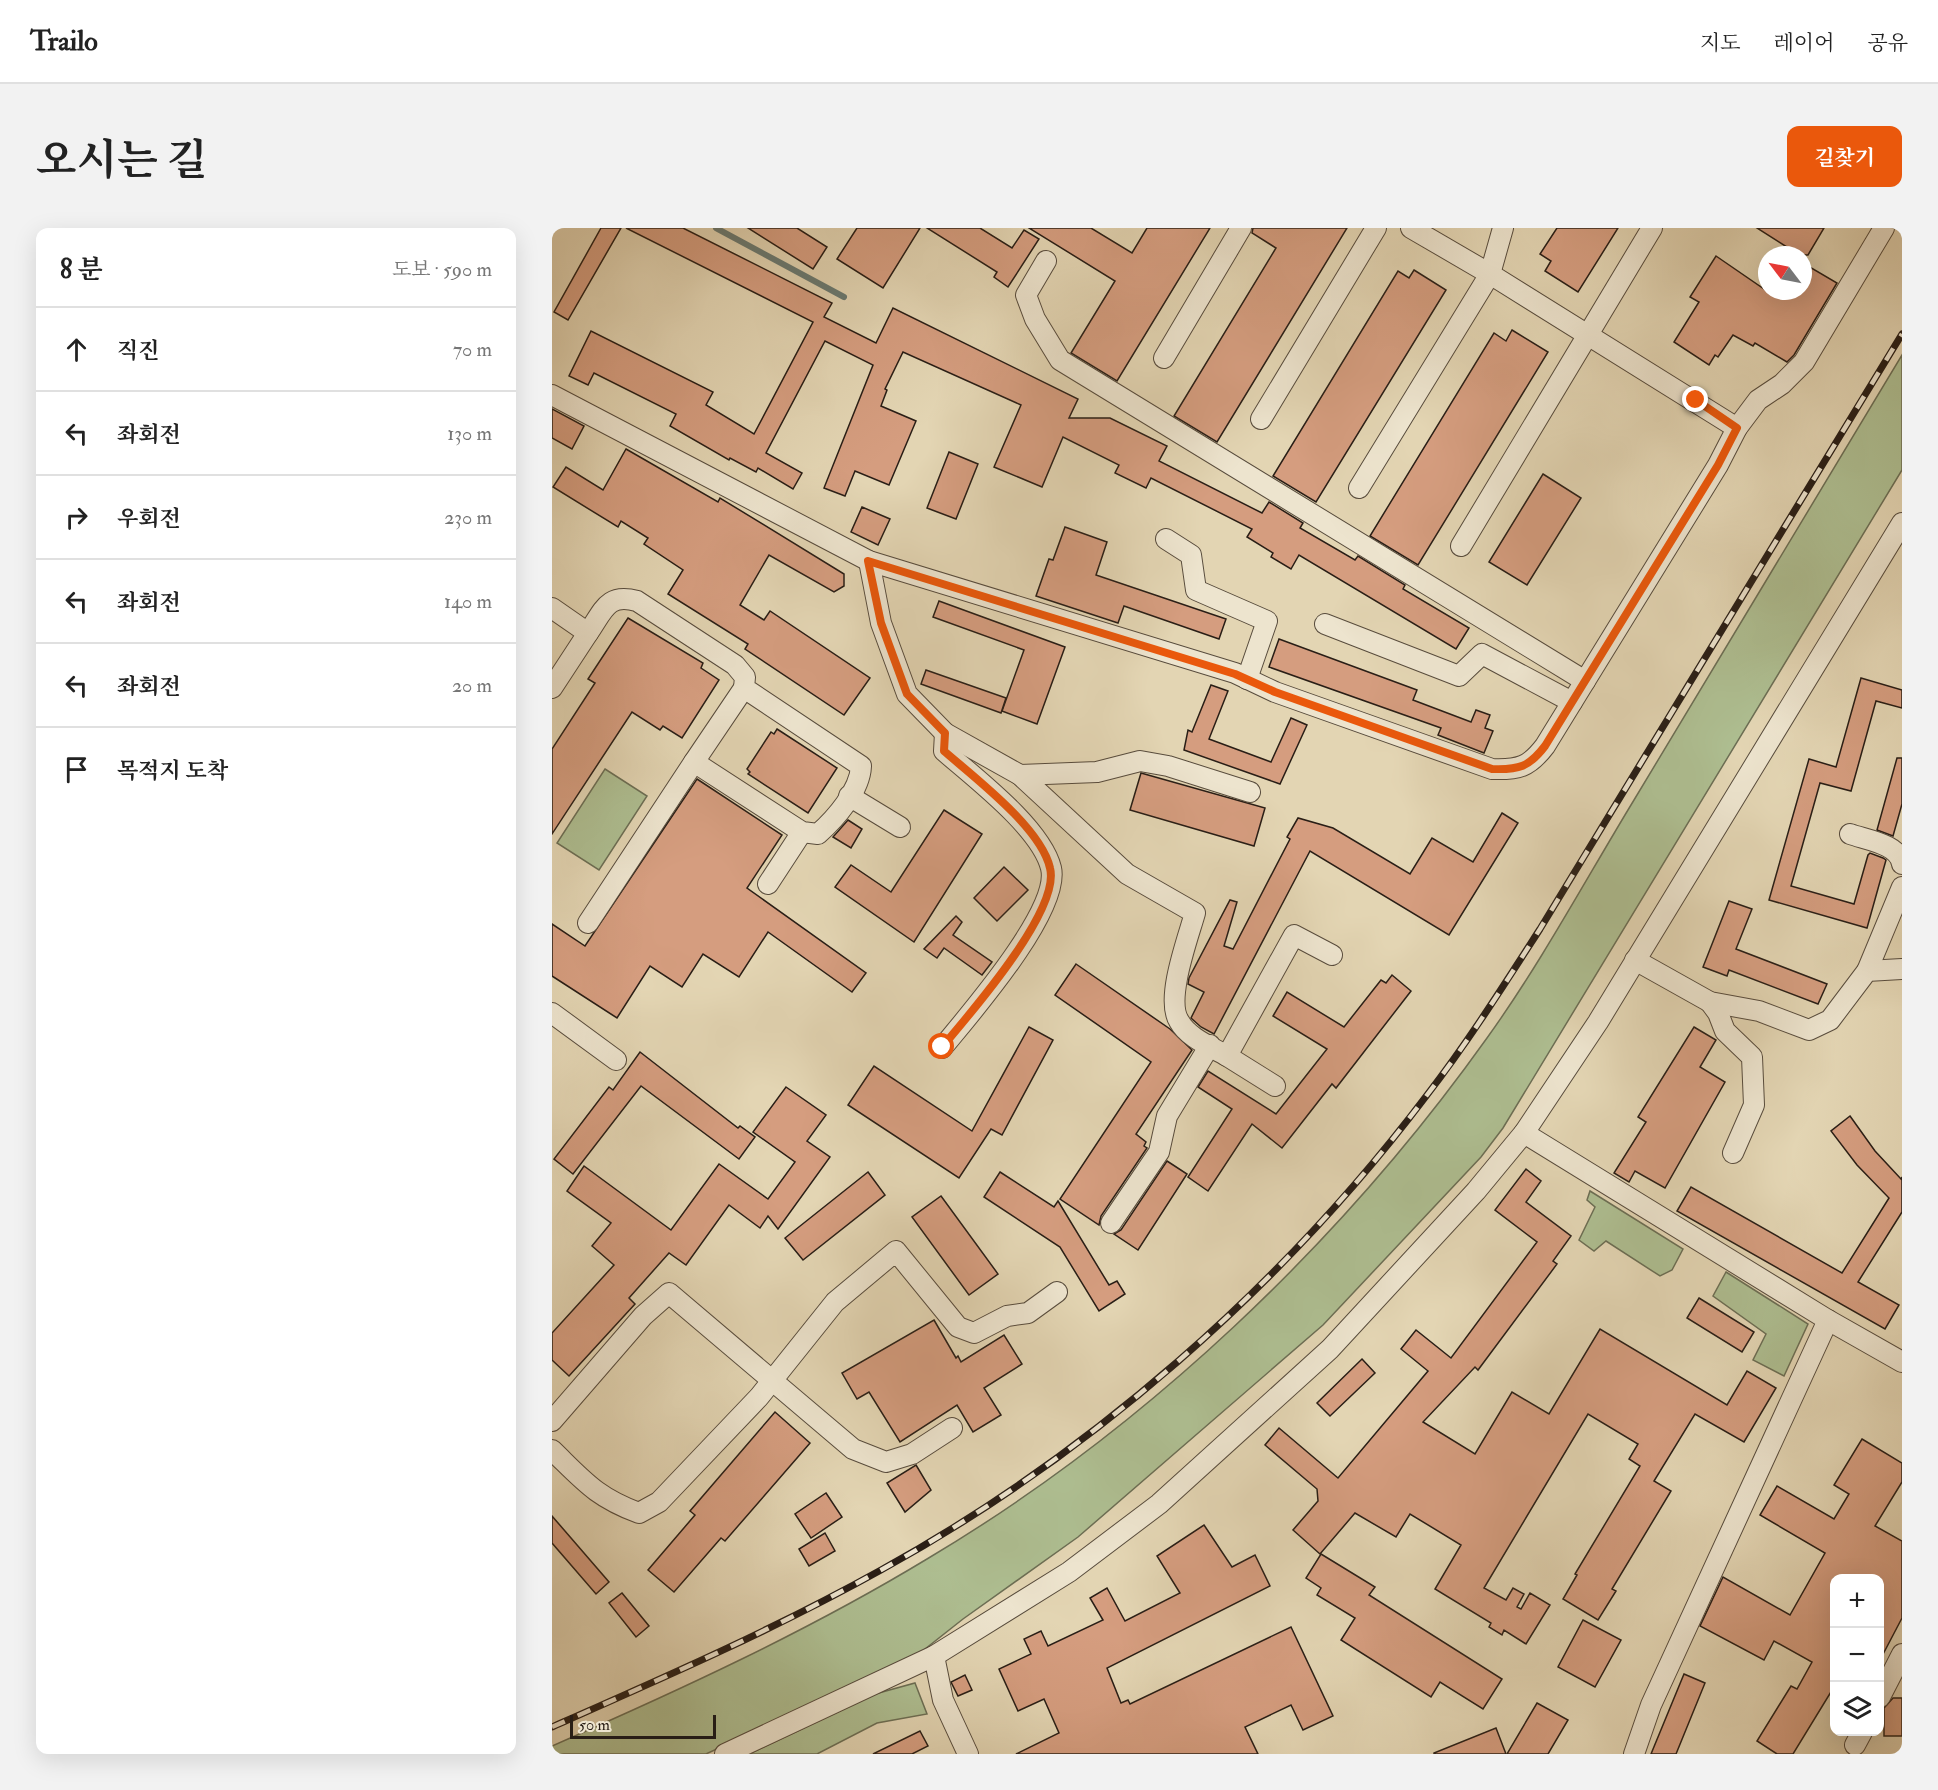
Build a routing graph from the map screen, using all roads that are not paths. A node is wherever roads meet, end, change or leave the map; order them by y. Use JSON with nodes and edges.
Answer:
{"nodes":[{"id":1,"x":1241,"y":228,"type":"edge"},
{"id":2,"x":1376,"y":228,"type":"edge"},
{"id":3,"x":1412,"y":228,"type":"edge"},
{"id":4,"x":1503,"y":228,"type":"edge"},
{"id":5,"x":1652,"y":228,"type":"edge"},
{"id":6,"x":1884,"y":228,"type":"edge"},
{"id":7,"x":1046,"y":261,"type":"dead end"},
{"id":8,"x":1490,"y":274,"type":"junction"},
{"id":9,"x":1589,"y":336,"type":"junction"},
{"id":10,"x":1164,"y":358,"type":"dead end"},
{"id":11,"x":552,"y":394,"type":"edge"},
{"id":12,"x":1261,"y":419,"type":"dead end"},
{"id":13,"x":1737,"y":428,"type":"junction"},
{"id":14,"x":1359,"y":488,"type":"dead end"},
{"id":15,"x":1902,"y":523,"type":"edge"},
{"id":16,"x":1166,"y":539,"type":"dead end"},
{"id":17,"x":1461,"y":546,"type":"dead end"},
{"id":18,"x":868,"y":561,"type":"junction"},
{"id":19,"x":552,"y":608,"type":"edge"},
{"id":20,"x":1326,"y":624,"type":"dead end"},
{"id":21,"x":588,"y":633,"type":"junction"},
{"id":22,"x":1247,"y":679,"type":"junction"},
{"id":23,"x":1585,"y":681,"type":"junction"},
{"id":24,"x":552,"y":688,"type":"edge"},
{"id":25,"x":744,"y":688,"type":"junction"},
{"id":26,"x":1572,"y":702,"type":"junction"},
{"id":27,"x":945,"y":733,"type":"junction"},
{"id":28,"x":694,"y":762,"type":"junction"},
{"id":29,"x":1020,"y":775,"type":"junction"},
{"id":30,"x":1250,"y":792,"type":"dead end"},
{"id":31,"x":849,"y":796,"type":"junction"},
{"id":32,"x":900,"y":827,"type":"dead end"},
{"id":33,"x":802,"y":832,"type":"junction"},
{"id":34,"x":1850,"y":834,"type":"dead end"},
{"id":35,"x":1902,"y":864,"type":"edge"},
{"id":36,"x":768,"y":884,"type":"dead end"},
{"id":37,"x":1902,"y":887,"type":"edge"},
{"id":38,"x":588,"y":923,"type":"dead end"},
{"id":39,"x":1332,"y":955,"type":"dead end"},
{"id":40,"x":1635,"y":960,"type":"junction"},
{"id":41,"x":1902,"y":969,"type":"edge"},
{"id":42,"x":1867,"y":971,"type":"junction"},
{"id":43,"x":1710,"y":1002,"type":"junction"},
{"id":44,"x":552,"y":1012,"type":"edge"},
{"id":45,"x":1210,"y":1046,"type":"junction"},
{"id":46,"x":942,"y":1047,"type":"dead end"},
{"id":47,"x":1227,"y":1056,"type":"junction"},
{"id":48,"x":616,"y":1060,"type":"dead end"},
{"id":49,"x":1275,"y":1086,"type":"dead end"},
{"id":50,"x":1524,"y":1133,"type":"junction"},
{"id":51,"x":1732,"y":1154,"type":"dead end"},
{"id":52,"x":1112,"y":1223,"type":"dead end"},
{"id":53,"x":1057,"y":1292,"type":"dead end"},
{"id":54,"x":1828,"y":1320,"type":"junction"},
{"id":55,"x":1902,"y":1362,"type":"edge"},
{"id":56,"x":771,"y":1381,"type":"junction"},
{"id":57,"x":552,"y":1421,"type":"edge"},
{"id":58,"x":952,"y":1428,"type":"dead end"},
{"id":59,"x":552,"y":1450,"type":"edge"},
{"id":60,"x":1902,"y":1654,"type":"edge"},
{"id":61,"x":934,"y":1656,"type":"junction"},
{"id":62,"x":1884,"y":1689,"type":"edge"},
{"id":63,"x":725,"y":1754,"type":"edge"},
{"id":64,"x":968,"y":1754,"type":"edge"},
{"id":65,"x":1635,"y":1754,"type":"edge"}],
"edges":[{"from":1,"to":10,"type":"street"},
{"from":2,"to":12,"type":"street"},
{"from":3,"to":8,"type":"street"},
{"from":4,"to":8,"type":"street"},
{"from":5,"to":9,"type":"street"},
{"from":6,"to":13,"type":"street"},
{"from":7,"to":23,"type":"street"},
{"from":8,"to":9,"type":"street"},
{"from":8,"to":14,"type":"street"},
{"from":9,"to":13,"type":"street"},
{"from":9,"to":17,"type":"street"},
{"from":11,"to":18,"type":"street"},
{"from":13,"to":23,"type":"street"},
{"from":15,"to":40,"type":"street"},
{"from":16,"to":22,"type":"street"},
{"from":18,"to":22,"type":"street"},
{"from":18,"to":27,"type":"street"},
{"from":19,"to":21,"type":"street"},
{"from":20,"to":26,"type":"street"},
{"from":21,"to":24,"type":"street"},
{"from":21,"to":25,"type":"street"},
{"from":22,"to":26,"type":"street"},
{"from":23,"to":26,"type":"street"},
{"from":25,"to":28,"type":"street"},
{"from":25,"to":31,"type":"street"},
{"from":27,"to":29,"type":"street"},
{"from":27,"to":46,"type":"street"},
{"from":28,"to":33,"type":"street"},
{"from":28,"to":38,"type":"street"},
{"from":29,"to":30,"type":"street"},
{"from":29,"to":45,"type":"street"},
{"from":31,"to":32,"type":"street"},
{"from":31,"to":33,"type":"street"},
{"from":33,"to":36,"type":"street"},
{"from":34,"to":35,"type":"street"},
{"from":37,"to":42,"type":"street"},
{"from":39,"to":47,"type":"street"},
{"from":40,"to":43,"type":"street"},
{"from":40,"to":50,"type":"street"},
{"from":41,"to":42,"type":"street"},
{"from":42,"to":43,"type":"street"},
{"from":43,"to":51,"type":"street"},
{"from":44,"to":48,"type":"street"},
{"from":45,"to":47,"type":"street"},
{"from":45,"to":52,"type":"street"},
{"from":47,"to":49,"type":"street"},
{"from":50,"to":54,"type":"street"},
{"from":50,"to":61,"type":"street"},
{"from":53,"to":56,"type":"street"},
{"from":54,"to":55,"type":"street"},
{"from":54,"to":65,"type":"street"},
{"from":56,"to":57,"type":"street"},
{"from":56,"to":58,"type":"street"},
{"from":56,"to":59,"type":"street"},
{"from":60,"to":62,"type":"street"},
{"from":61,"to":63,"type":"street"},
{"from":61,"to":64,"type":"street"}]}
